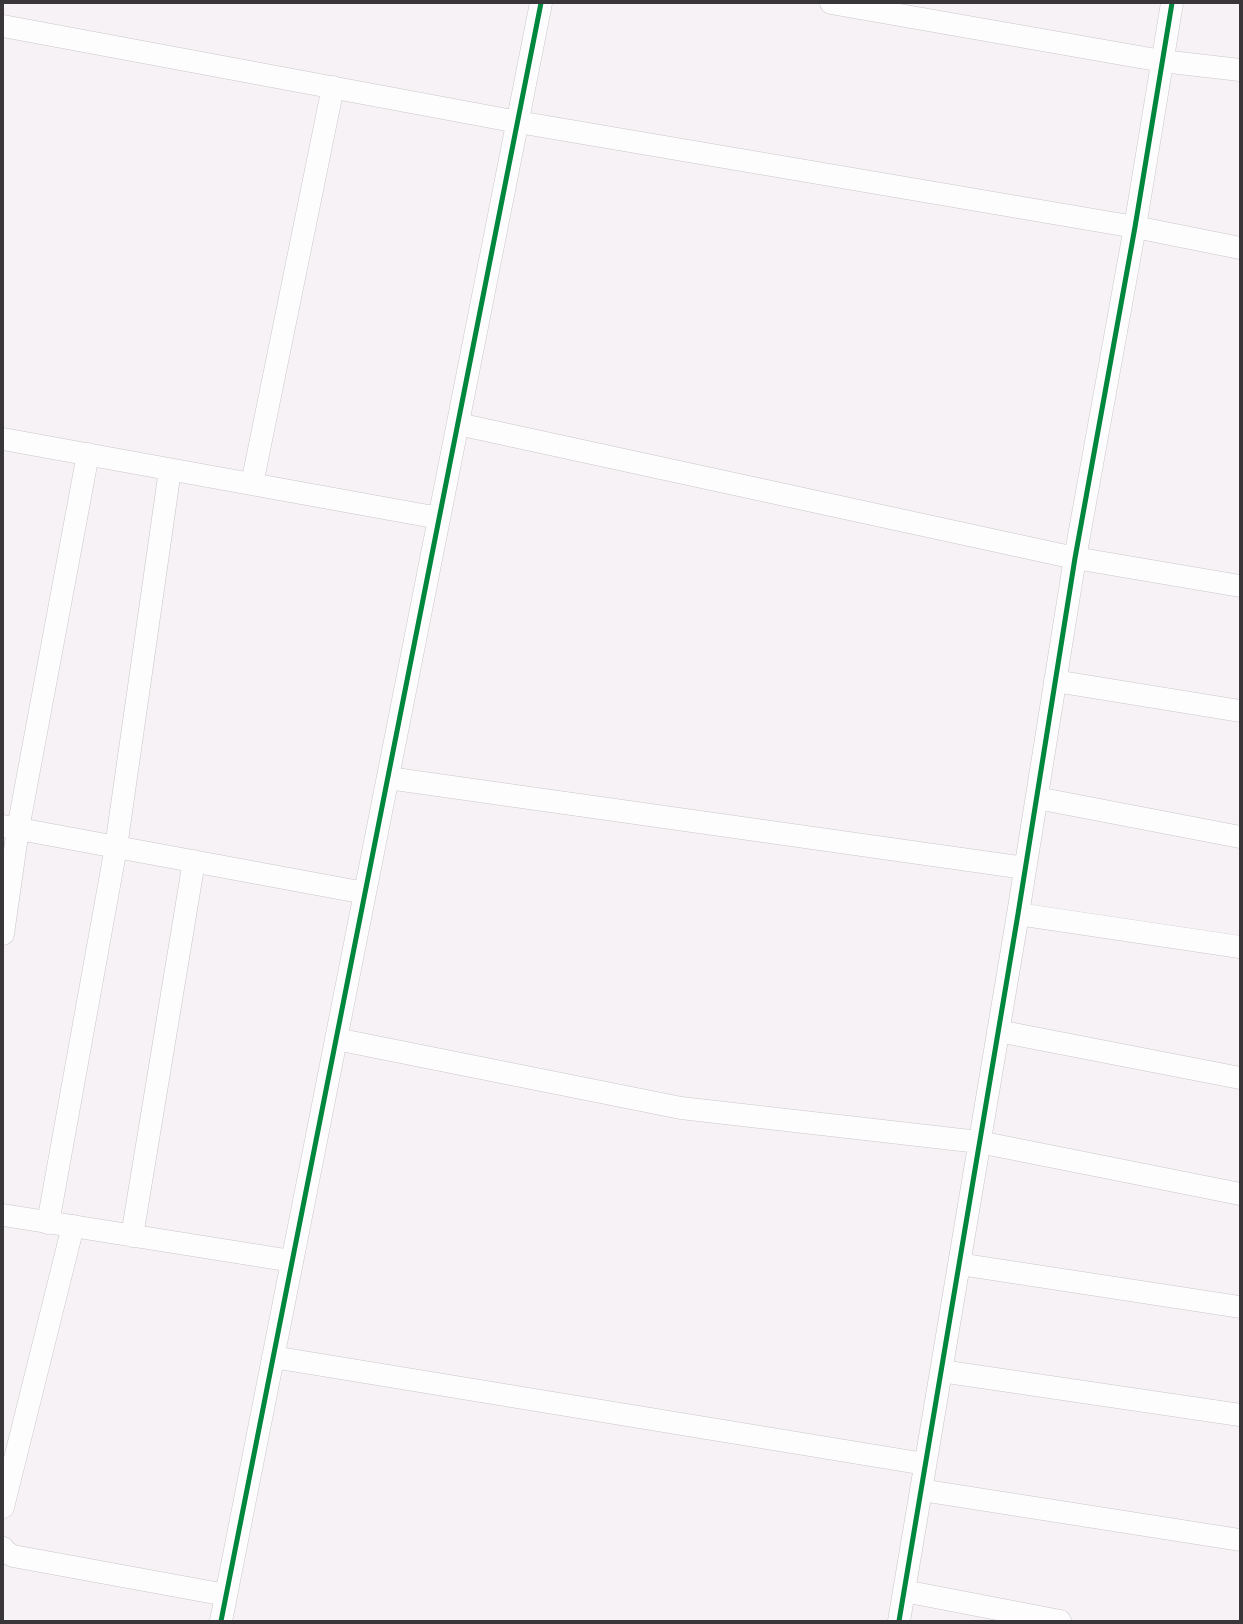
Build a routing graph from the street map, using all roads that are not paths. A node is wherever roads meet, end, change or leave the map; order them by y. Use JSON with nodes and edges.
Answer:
{"nodes":[{"id":1,"x":541,"y":3,"type":"edge"},
{"id":2,"x":831,"y":3,"type":"edge"},
{"id":3,"x":1172,"y":3,"type":"edge"},
{"id":4,"x":3,"y":26,"type":"edge"},
{"id":5,"x":1162,"y":61,"type":"junction"},
{"id":6,"x":1240,"y":70,"type":"edge"},
{"id":7,"x":333,"y":87,"type":"junction"},
{"id":8,"x":518,"y":122,"type":"junction"},
{"id":9,"x":1135,"y":227,"type":"junction"},
{"id":10,"x":1240,"y":248,"type":"edge"},
{"id":11,"x":458,"y":424,"type":"junction"},
{"id":12,"x":3,"y":440,"type":"edge"},
{"id":13,"x":88,"y":454,"type":"junction"},
{"id":14,"x":170,"y":470,"type":"junction"},
{"id":15,"x":252,"y":484,"type":"junction"},
{"id":16,"x":440,"y":518,"type":"junction"},
{"id":17,"x":1075,"y":558,"type":"junction"},
{"id":18,"x":1240,"y":586,"type":"edge"},
{"id":19,"x":1055,"y":681,"type":"junction"},
{"id":20,"x":1240,"y":710,"type":"edge"},
{"id":21,"x":388,"y":778,"type":"junction"},
{"id":22,"x":1037,"y":798,"type":"junction"},
{"id":23,"x":11,"y":828,"type":"edge"},
{"id":24,"x":1240,"y":837,"type":"edge"},
{"id":25,"x":116,"y":847,"type":"junction"},
{"id":26,"x":194,"y":861,"type":"junction"},
{"id":27,"x":1025,"y":868,"type":"junction"},
{"id":28,"x":365,"y":893,"type":"junction"},
{"id":29,"x":1018,"y":914,"type":"junction"},
{"id":30,"x":3,"y":934,"type":"edge"},
{"id":31,"x":1240,"y":947,"type":"edge"},
{"id":32,"x":998,"y":1030,"type":"junction"},
{"id":33,"x":336,"y":1039,"type":"junction"},
{"id":34,"x":1240,"y":1078,"type":"edge"},
{"id":35,"x":979,"y":1142,"type":"junction"},
{"id":36,"x":1240,"y":1194,"type":"edge"},
{"id":37,"x":3,"y":1216,"type":"edge"},
{"id":38,"x":48,"y":1223,"type":"junction"},
{"id":39,"x":73,"y":1226,"type":"junction"},
{"id":40,"x":132,"y":1236,"type":"junction"},
{"id":41,"x":292,"y":1261,"type":"junction"},
{"id":42,"x":959,"y":1264,"type":"junction"},
{"id":43,"x":1240,"y":1307,"type":"edge"},
{"id":44,"x":273,"y":1357,"type":"junction"},
{"id":45,"x":941,"y":1371,"type":"junction"},
{"id":46,"x":1240,"y":1415,"type":"edge"},
{"id":47,"x":925,"y":1464,"type":"junction"},
{"id":48,"x":6,"y":1479,"type":"edge"},
{"id":49,"x":921,"y":1490,"type":"junction"},
{"id":50,"x":3,"y":1507,"type":"edge"},
{"id":51,"x":1240,"y":1540,"type":"edge"},
{"id":52,"x":3,"y":1548,"type":"edge"},
{"id":53,"x":904,"y":1591,"type":"junction"},
{"id":54,"x":226,"y":1595,"type":"junction"},
{"id":55,"x":221,"y":1621,"type":"edge"},
{"id":56,"x":899,"y":1621,"type":"edge"},
{"id":57,"x":1060,"y":1621,"type":"edge"}],
"edges":[{"from":1,"to":8,"type":"street"},
{"from":2,"to":5,"type":"street"},
{"from":3,"to":5,"type":"street"},
{"from":4,"to":7,"type":"street"},
{"from":5,"to":6,"type":"street"},
{"from":5,"to":9,"type":"street"},
{"from":7,"to":8,"type":"street"},
{"from":7,"to":15,"type":"street"},
{"from":8,"to":9,"type":"street"},
{"from":8,"to":11,"type":"street"},
{"from":9,"to":10,"type":"street"},
{"from":9,"to":17,"type":"street"},
{"from":11,"to":16,"type":"street"},
{"from":11,"to":17,"type":"street"},
{"from":12,"to":13,"type":"street"},
{"from":13,"to":14,"type":"street"},
{"from":13,"to":23,"type":"street"},
{"from":14,"to":15,"type":"street"},
{"from":14,"to":25,"type":"street"},
{"from":15,"to":16,"type":"street"},
{"from":16,"to":21,"type":"street"},
{"from":17,"to":18,"type":"street"},
{"from":17,"to":19,"type":"street"},
{"from":19,"to":20,"type":"street"},
{"from":19,"to":22,"type":"street"},
{"from":21,"to":27,"type":"street"},
{"from":21,"to":28,"type":"street"},
{"from":22,"to":24,"type":"street"},
{"from":22,"to":27,"type":"street"},
{"from":23,"to":25,"type":"street"},
{"from":23,"to":30,"type":"street"},
{"from":25,"to":26,"type":"street"},
{"from":25,"to":38,"type":"street"},
{"from":26,"to":28,"type":"street"},
{"from":26,"to":40,"type":"street"},
{"from":27,"to":29,"type":"street"},
{"from":28,"to":33,"type":"street"},
{"from":29,"to":31,"type":"street"},
{"from":29,"to":32,"type":"street"},
{"from":32,"to":34,"type":"street"},
{"from":32,"to":35,"type":"street"},
{"from":33,"to":35,"type":"street"},
{"from":33,"to":41,"type":"street"},
{"from":35,"to":36,"type":"street"},
{"from":35,"to":42,"type":"street"},
{"from":37,"to":38,"type":"street"},
{"from":38,"to":39,"type":"street"},
{"from":39,"to":40,"type":"street"},
{"from":39,"to":48,"type":"street"},
{"from":40,"to":41,"type":"street"},
{"from":41,"to":44,"type":"street"},
{"from":42,"to":43,"type":"street"},
{"from":42,"to":45,"type":"street"},
{"from":44,"to":47,"type":"street"},
{"from":44,"to":54,"type":"street"},
{"from":45,"to":46,"type":"street"},
{"from":45,"to":47,"type":"street"},
{"from":47,"to":49,"type":"street"},
{"from":48,"to":50,"type":"street"},
{"from":49,"to":51,"type":"street"},
{"from":49,"to":53,"type":"street"},
{"from":52,"to":54,"type":"street"},
{"from":53,"to":56,"type":"street"},
{"from":53,"to":57,"type":"street"},
{"from":54,"to":55,"type":"street"}]}
